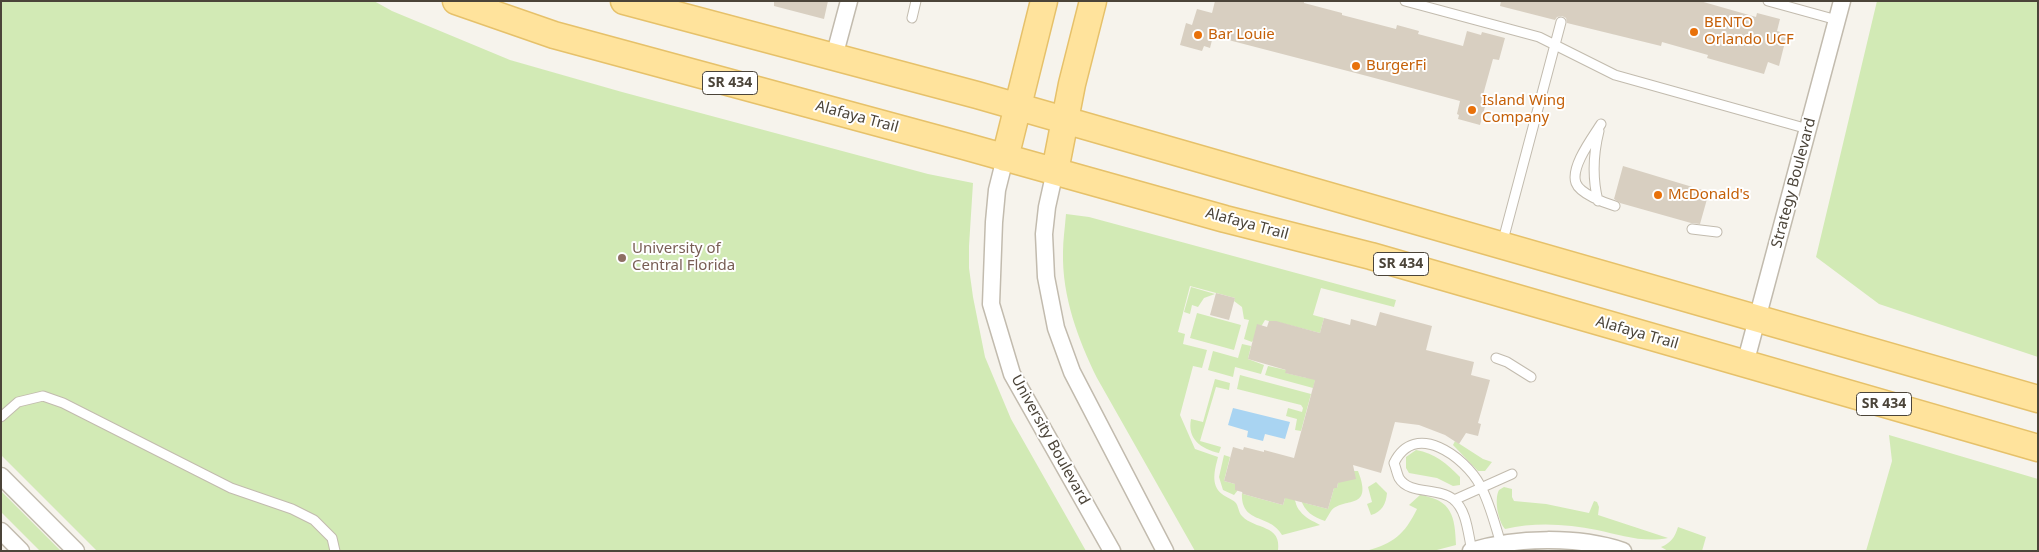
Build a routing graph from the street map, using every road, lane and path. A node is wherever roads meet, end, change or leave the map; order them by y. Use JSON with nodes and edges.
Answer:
{"nodes":[{"id":1,"x":456,"y":1,"type":"edge"},
{"id":2,"x":624,"y":1,"type":"edge"},
{"id":3,"x":849,"y":1,"type":"edge"},
{"id":4,"x":916,"y":1,"type":"edge"},
{"id":5,"x":1044,"y":1,"type":"edge"},
{"id":6,"x":1093,"y":1,"type":"edge"},
{"id":7,"x":1405,"y":1,"type":"edge"},
{"id":8,"x":1768,"y":1,"type":"edge"},
{"id":9,"x":1842,"y":1,"type":"edge"},
{"id":10,"x":912,"y":18,"type":"dead end"},
{"id":11,"x":1837,"y":20,"type":"junction"},
{"id":12,"x":1561,"y":22,"type":"dead end"},
{"id":13,"x":1555,"y":46,"type":"junction"},
{"id":14,"x":834,"y":57,"type":"junction"},
{"id":15,"x":1017,"y":107,"type":"junction"},
{"id":16,"x":1065,"y":120,"type":"junction"},
{"id":17,"x":1808,"y":129,"type":"junction"},
{"id":18,"x":1005,"y":158,"type":"junction"},
{"id":19,"x":1054,"y":171,"type":"junction"},
{"id":20,"x":1598,"y":201,"type":"junction"},
{"id":21,"x":1615,"y":206,"type":"dead end"},
{"id":22,"x":1692,"y":229,"type":"dead end"},
{"id":23,"x":1717,"y":232,"type":"dead end"},
{"id":24,"x":1502,"y":245,"type":"junction"},
{"id":25,"x":1758,"y":319,"type":"junction"},
{"id":26,"x":1496,"y":358,"type":"dead end"},
{"id":27,"x":1745,"y":364,"type":"junction"},
{"id":28,"x":1531,"y":377,"type":"dead end"},
{"id":29,"x":2038,"y":400,"type":"edge"},
{"id":30,"x":1,"y":417,"type":"edge"},
{"id":31,"x":2038,"y":448,"type":"edge"},
{"id":32,"x":1512,"y":474,"type":"dead end"},
{"id":33,"x":1,"y":476,"type":"edge"},
{"id":34,"x":1481,"y":487,"type":"junction"},
{"id":35,"x":1454,"y":500,"type":"junction"},
{"id":36,"x":1,"y":531,"type":"edge"},
{"id":37,"x":1500,"y":544,"type":"junction"},
{"id":38,"x":21,"y":551,"type":"edge"},
{"id":39,"x":76,"y":551,"type":"edge"},
{"id":40,"x":334,"y":551,"type":"edge"},
{"id":41,"x":1112,"y":551,"type":"edge"},
{"id":42,"x":1165,"y":551,"type":"edge"},
{"id":43,"x":1472,"y":551,"type":"edge"},
{"id":44,"x":1623,"y":551,"type":"edge"}],
"edges":[{"from":1,"to":18,"type":"main road","name":"Alafaya Trail","number":"SR 434"},
{"from":2,"to":14,"type":"main road"},
{"from":3,"to":14,"type":"street"},
{"from":4,"to":10,"type":"lane"},
{"from":5,"to":15,"type":"main road","name":"University Boulevard"},
{"from":6,"to":16,"type":"main road"},
{"from":7,"to":13,"type":"lane"},
{"from":8,"to":11,"type":"lane"},
{"from":9,"to":11,"type":"street","name":"Strategy Boulevard"},
{"from":11,"to":17,"type":"street","name":"Strategy Boulevard"},
{"from":12,"to":13,"type":"lane"},
{"from":13,"to":17,"type":"lane"},
{"from":13,"to":24,"type":"lane"},
{"from":14,"to":15,"type":"main road"},
{"from":15,"to":16,"type":"main road"},
{"from":15,"to":18,"type":"main road","name":"University Boulevard"},
{"from":16,"to":19,"type":"main road"},
{"from":16,"to":24,"type":"main road"},
{"from":17,"to":25,"type":"street","name":"Strategy Boulevard"},
{"from":18,"to":19,"type":"main road","name":"Alafaya Trail","number":"SR 434"},
{"from":18,"to":41,"type":"street","name":"University Boulevard"},
{"from":19,"to":27,"type":"main road","name":"Alafaya Trail","number":"SR 434"},
{"from":19,"to":42,"type":"street"},
{"from":20,"to":20,"type":"lane"},
{"from":20,"to":21,"type":"lane"},
{"from":22,"to":23,"type":"lane"},
{"from":24,"to":25,"type":"main road"},
{"from":25,"to":27,"type":"street","name":"Strategy Boulevard"},
{"from":25,"to":29,"type":"main road"},
{"from":26,"to":28,"type":"lane"},
{"from":27,"to":31,"type":"main road","name":"Alafaya Trail","number":"SR 434"},
{"from":30,"to":40,"type":"lane"},
{"from":32,"to":34,"type":"lane"},
{"from":33,"to":39,"type":"street"},
{"from":34,"to":35,"type":"lane"},
{"from":34,"to":35,"type":"lane"},
{"from":34,"to":37,"type":"lane"},
{"from":35,"to":43,"type":"lane"},
{"from":36,"to":38,"type":"street"},
{"from":37,"to":43,"type":"street"},
{"from":37,"to":44,"type":"street"}]}
